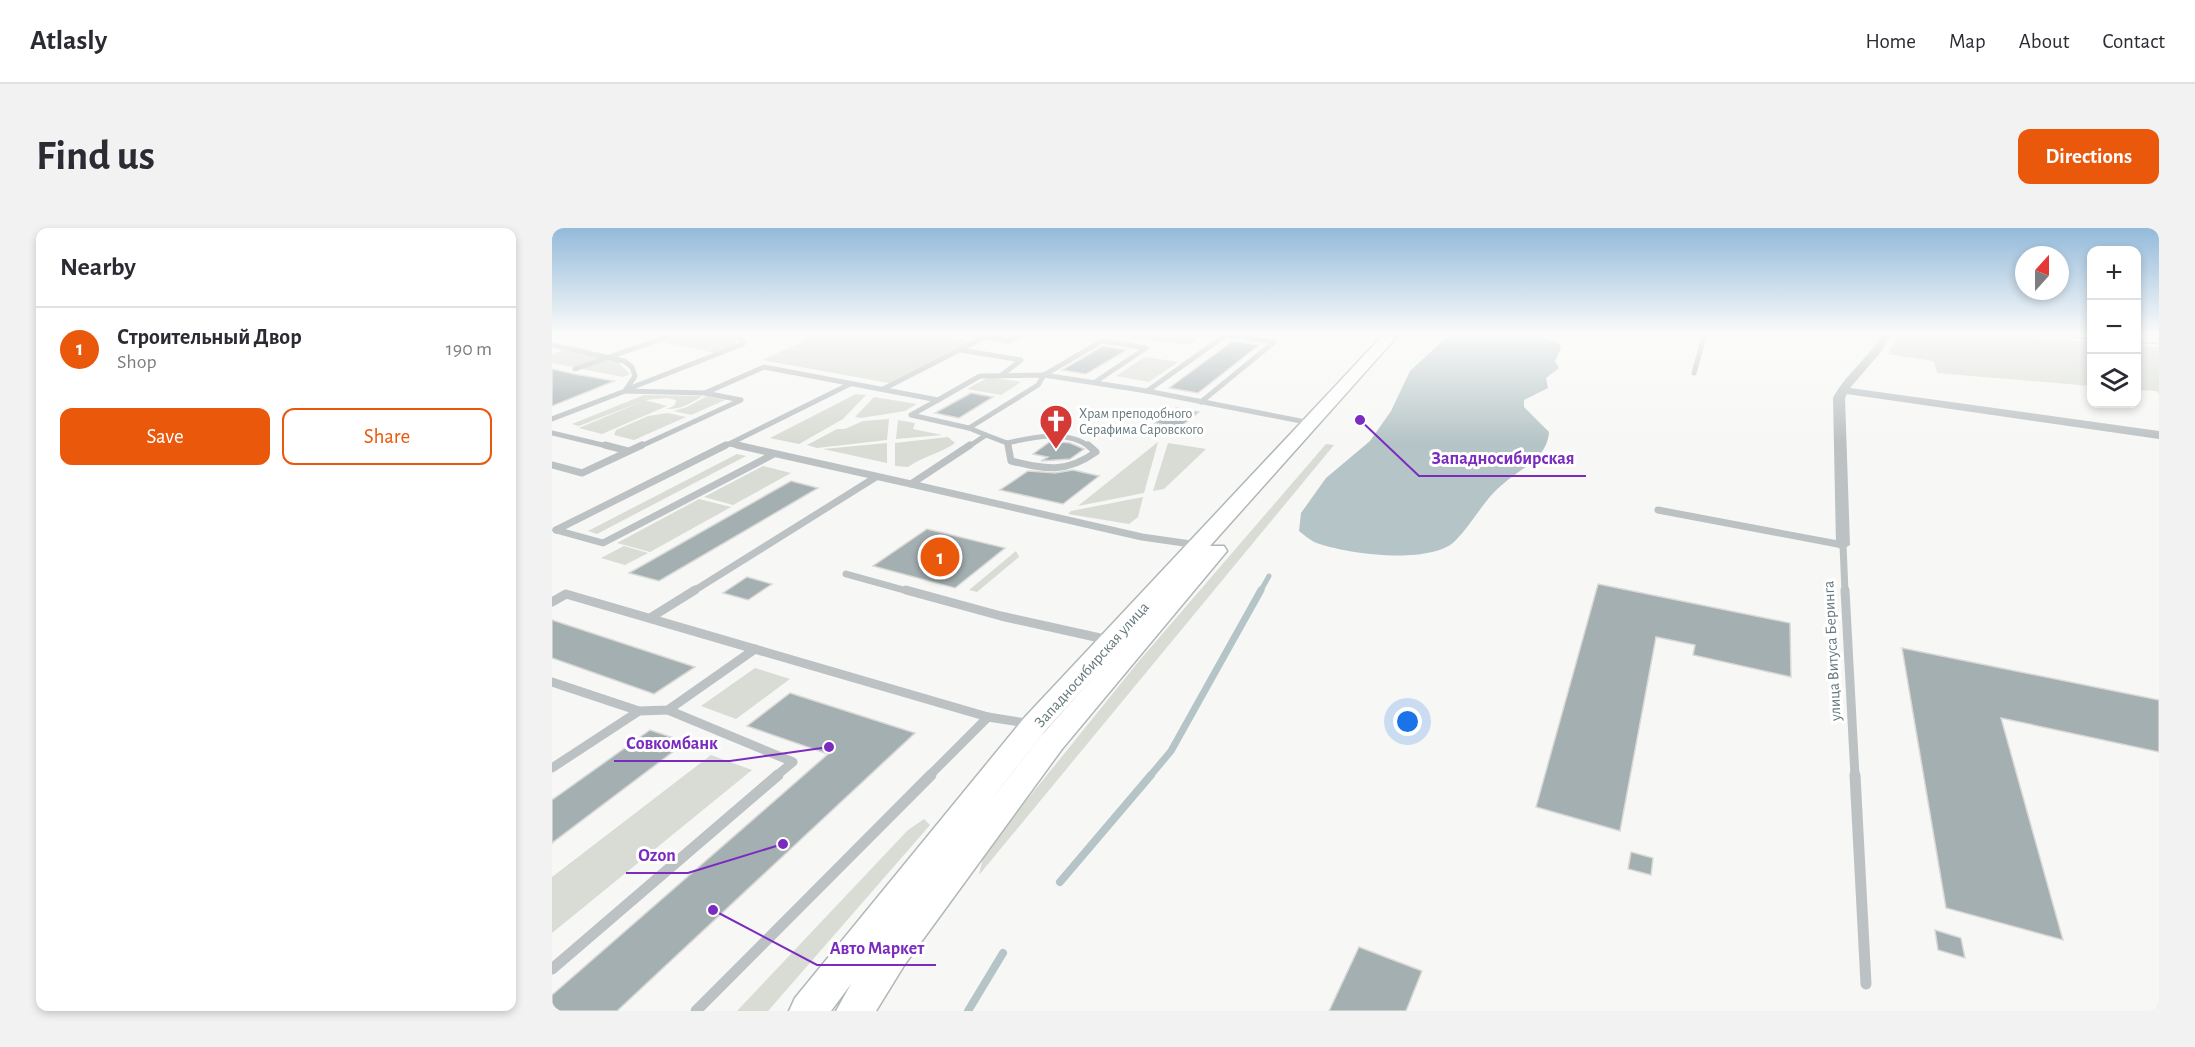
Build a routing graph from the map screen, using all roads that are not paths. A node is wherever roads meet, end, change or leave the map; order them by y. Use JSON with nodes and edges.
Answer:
{"nodes":[{"id":1,"x":633,"y":370,"type":"edge"},
{"id":2,"x":679,"y":370,"type":"edge"},
{"id":3,"x":758,"y":370,"type":"edge"},
{"id":4,"x":777,"y":370,"type":"edge"},
{"id":5,"x":922,"y":370,"type":"edge"},
{"id":6,"x":1009,"y":370,"type":"edge"},
{"id":7,"x":1053,"y":370,"type":"edge"},
{"id":8,"x":1114,"y":370,"type":"edge"},
{"id":9,"x":1177,"y":370,"type":"edge"},
{"id":10,"x":1240,"y":370,"type":"edge"},
{"id":11,"x":1360,"y":370,"type":"edge"},
{"id":12,"x":1378,"y":370,"type":"edge"},
{"id":13,"x":1695,"y":370,"type":"edge"},
{"id":14,"x":1862,"y":370,"type":"edge"},
{"id":15,"x":1694,"y":373,"type":"dead end"},
{"id":16,"x":1003,"y":374,"type":"junction"},
{"id":17,"x":1044,"y":375,"type":"junction"},
{"id":18,"x":1095,"y":382,"type":"junction"},
{"id":19,"x":851,"y":384,"type":"junction"},
{"id":20,"x":883,"y":390,"type":"junction"},
{"id":21,"x":1844,"y":390,"type":"junction"},
{"id":22,"x":625,"y":391,"type":"junction"},
{"id":23,"x":1147,"y":391,"type":"junction"},
{"id":24,"x":705,"y":393,"type":"junction"},
{"id":25,"x":938,"y":400,"type":"junction"},
{"id":26,"x":1201,"y":402,"type":"junction"},
{"id":27,"x":552,"y":419,"type":"edge"},
{"id":28,"x":1311,"y":424,"type":"junction"},
{"id":29,"x":969,"y":428,"type":"junction"},
{"id":30,"x":552,"y":433,"type":"edge"},
{"id":31,"x":986,"y":435,"type":"junction"},
{"id":32,"x":2159,"y":435,"type":"edge"},
{"id":33,"x":1007,"y":443,"type":"junction"},
{"id":34,"x":730,"y":444,"type":"junction"},
{"id":35,"x":628,"y":452,"type":"junction"},
{"id":36,"x":774,"y":453,"type":"junction"},
{"id":37,"x":552,"y":465,"type":"edge"},
{"id":38,"x":876,"y":477,"type":"junction"},
{"id":39,"x":911,"y":484,"type":"junction"},
{"id":40,"x":1658,"y":510,"type":"dead end"},
{"id":41,"x":1200,"y":545,"type":"junction"},
{"id":42,"x":1843,"y":545,"type":"junction"},
{"id":43,"x":846,"y":574,"type":"dead end"},
{"id":44,"x":552,"y":591,"type":"edge"},
{"id":45,"x":566,"y":594,"type":"junction"},
{"id":46,"x":552,"y":602,"type":"edge"},
{"id":47,"x":650,"y":618,"type":"junction"},
{"id":48,"x":1112,"y":641,"type":"junction"},
{"id":49,"x":755,"y":649,"type":"junction"},
{"id":50,"x":552,"y":682,"type":"edge"},
{"id":51,"x":668,"y":710,"type":"junction"},
{"id":52,"x":639,"y":711,"type":"junction"},
{"id":53,"x":988,"y":717,"type":"junction"},
{"id":54,"x":1035,"y":724,"type":"junction"},
{"id":55,"x":552,"y":768,"type":"edge"},
{"id":56,"x":552,"y":969,"type":"edge"},
{"id":57,"x":1866,"y":984,"type":"dead end"},
{"id":58,"x":696,"y":1011,"type":"edge"},
{"id":59,"x":808,"y":1011,"type":"edge"},
{"id":60,"x":855,"y":1011,"type":"edge"}],
"edges":[{"from":1,"to":22,"type":"lane"},
{"from":2,"to":22,"type":"lane"},
{"from":3,"to":24,"type":"lane"},
{"from":4,"to":19,"type":"lane"},
{"from":5,"to":20,"type":"lane"},
{"from":6,"to":16,"type":"lane"},
{"from":7,"to":17,"type":"lane"},
{"from":8,"to":18,"type":"lane"},
{"from":9,"to":23,"type":"lane"},
{"from":10,"to":26,"type":"lane"},
{"from":11,"to":28,"type":"main road","name":"Западносибирская улица"},
{"from":12,"to":60,"type":"main road","name":"Западносибирская улица"},
{"from":13,"to":15,"type":"lane"},
{"from":14,"to":21,"type":"street"},
{"from":16,"to":17,"type":"lane"},
{"from":16,"to":25,"type":"lane"},
{"from":17,"to":18,"type":"lane"},
{"from":17,"to":29,"type":"lane"},
{"from":18,"to":23,"type":"lane"},
{"from":19,"to":20,"type":"lane"},
{"from":19,"to":34,"type":"lane"},
{"from":20,"to":25,"type":"lane"},
{"from":21,"to":32,"type":"street"},
{"from":21,"to":42,"type":"street","name":"улица Витуса Беринга"},
{"from":22,"to":24,"type":"lane"},
{"from":22,"to":27,"type":"lane"},
{"from":23,"to":26,"type":"lane"},
{"from":24,"to":35,"type":"lane"},
{"from":25,"to":29,"type":"lane"},
{"from":26,"to":28,"type":"lane"},
{"from":28,"to":41,"type":"main road","name":"Западносибирская улица"},
{"from":29,"to":31,"type":"lane"},
{"from":30,"to":35,"type":"lane"},
{"from":31,"to":33,"type":"lane"},
{"from":31,"to":39,"type":"lane"},
{"from":33,"to":33,"type":"lane"},
{"from":34,"to":36,"type":"lane"},
{"from":34,"to":36,"type":"lane"},
{"from":35,"to":37,"type":"lane"},
{"from":36,"to":38,"type":"lane"},
{"from":38,"to":39,"type":"lane"},
{"from":38,"to":47,"type":"lane"},
{"from":39,"to":41,"type":"lane"},
{"from":40,"to":42,"type":"lane"},
{"from":41,"to":48,"type":"main road","name":"Западносибирская улица"},
{"from":42,"to":57,"type":"lane","name":"улица Витуса Беринга"},
{"from":43,"to":48,"type":"lane"},
{"from":44,"to":45,"type":"lane"},
{"from":45,"to":46,"type":"lane"},
{"from":45,"to":47,"type":"lane"},
{"from":47,"to":49,"type":"lane"},
{"from":48,"to":54,"type":"main road","name":"Западносибирская улица"},
{"from":49,"to":51,"type":"lane"},
{"from":49,"to":53,"type":"lane"},
{"from":50,"to":52,"type":"lane"},
{"from":51,"to":52,"type":"lane"},
{"from":51,"to":56,"type":"lane"},
{"from":52,"to":55,"type":"lane"},
{"from":53,"to":54,"type":"lane"},
{"from":53,"to":58,"type":"lane"},
{"from":54,"to":59,"type":"main road","name":"Западносибирская улица"}]}
